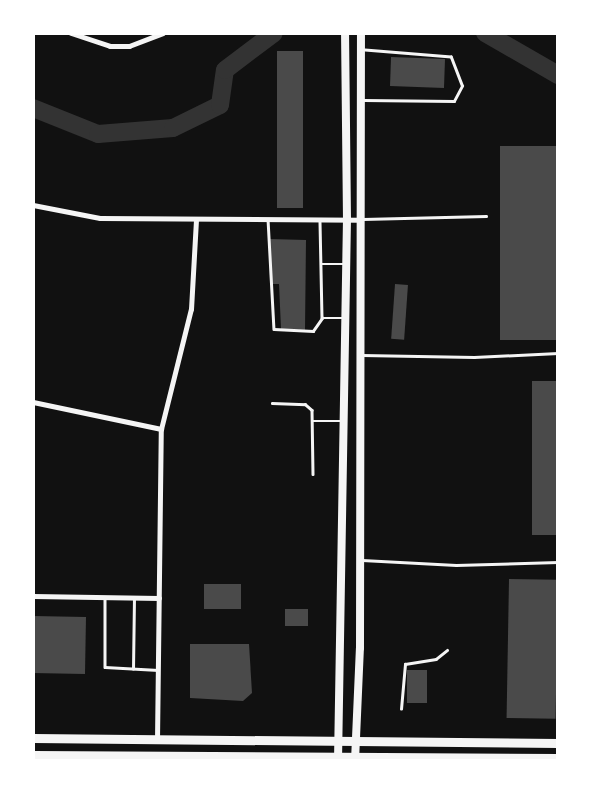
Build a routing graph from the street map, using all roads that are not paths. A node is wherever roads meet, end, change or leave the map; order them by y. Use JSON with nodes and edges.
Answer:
{"nodes":[{"id":1,"x":71,"y":33,"type":"edge"},
{"id":2,"x":163,"y":33,"type":"edge"},
{"id":3,"x":345,"y":33,"type":"edge"},
{"id":4,"x":361,"y":33,"type":"edge"},
{"id":5,"x":360,"y":49,"type":"junction"},
{"id":6,"x":360,"y":100,"type":"junction"},
{"id":7,"x":33,"y":205,"type":"edge"},
{"id":8,"x":486,"y":216,"type":"dead end"},
{"id":9,"x":320,"y":218,"type":"junction"},
{"id":10,"x":196,"y":219,"type":"junction"},
{"id":11,"x":268,"y":219,"type":"junction"},
{"id":12,"x":347,"y":220,"type":"junction"},
{"id":13,"x":359,"y":220,"type":"junction"},
{"id":14,"x":321,"y":264,"type":"junction"},
{"id":15,"x":346,"y":264,"type":"junction"},
{"id":16,"x":322,"y":318,"type":"junction"},
{"id":17,"x":345,"y":318,"type":"junction"},
{"id":18,"x":558,"y":353,"type":"edge"},
{"id":19,"x":358,"y":355,"type":"junction"},
{"id":20,"x":33,"y":402,"type":"edge"},
{"id":21,"x":272,"y":403,"type":"dead end"},
{"id":22,"x":313,"y":421,"type":"junction"},
{"id":23,"x":342,"y":421,"type":"junction"},
{"id":24,"x":160,"y":429,"type":"junction"},
{"id":25,"x":313,"y":474,"type":"dead end"},
{"id":26,"x":359,"y":559,"type":"junction"},
{"id":27,"x":558,"y":562,"type":"edge"},
{"id":28,"x":33,"y":596,"type":"edge"},
{"id":29,"x":105,"y":597,"type":"junction"},
{"id":30,"x":134,"y":598,"type":"junction"},
{"id":31,"x":159,"y":598,"type":"junction"},
{"id":32,"x":447,"y":650,"type":"dead end"},
{"id":33,"x":133,"y":669,"type":"junction"},
{"id":34,"x":158,"y":670,"type":"junction"},
{"id":35,"x":401,"y":709,"type":"dead end"},
{"id":36,"x":33,"y":738,"type":"edge"},
{"id":37,"x":156,"y":740,"type":"junction"},
{"id":38,"x":339,"y":740,"type":"junction"},
{"id":39,"x":357,"y":740,"type":"junction"},
{"id":40,"x":558,"y":743,"type":"edge"},
{"id":41,"x":33,"y":755,"type":"edge"},
{"id":42,"x":153,"y":758,"type":"edge"},
{"id":43,"x":558,"y":758,"type":"edge"},
{"id":44,"x":192,"y":759,"type":"edge"},
{"id":45,"x":275,"y":760,"type":"edge"},
{"id":46,"x":338,"y":760,"type":"edge"},
{"id":47,"x":356,"y":760,"type":"edge"}],
"edges":[{"from":1,"to":2,"type":"street"},
{"from":3,"to":12,"type":"main road"},
{"from":4,"to":5,"type":"main road"},
{"from":5,"to":6,"type":"main road"},
{"from":5,"to":6,"type":"lane"},
{"from":6,"to":13,"type":"main road"},
{"from":7,"to":10,"type":"street"},
{"from":8,"to":13,"type":"lane"},
{"from":9,"to":11,"type":"street"},
{"from":9,"to":12,"type":"street"},
{"from":9,"to":14,"type":"lane"},
{"from":10,"to":11,"type":"street"},
{"from":10,"to":24,"type":"street"},
{"from":11,"to":16,"type":"lane"},
{"from":12,"to":13,"type":"street"},
{"from":12,"to":15,"type":"main road"},
{"from":13,"to":19,"type":"main road"},
{"from":14,"to":15,"type":"lane"},
{"from":14,"to":16,"type":"lane"},
{"from":15,"to":17,"type":"main road"},
{"from":16,"to":17,"type":"lane"},
{"from":17,"to":23,"type":"main road"},
{"from":18,"to":19,"type":"lane"},
{"from":19,"to":26,"type":"main road"},
{"from":20,"to":24,"type":"street"},
{"from":21,"to":22,"type":"lane"},
{"from":22,"to":23,"type":"lane"},
{"from":22,"to":25,"type":"lane"},
{"from":23,"to":38,"type":"main road"},
{"from":24,"to":31,"type":"street"},
{"from":26,"to":27,"type":"lane"},
{"from":26,"to":39,"type":"main road"},
{"from":28,"to":29,"type":"street"},
{"from":29,"to":30,"type":"street"},
{"from":29,"to":33,"type":"lane"},
{"from":30,"to":31,"type":"street"},
{"from":30,"to":33,"type":"lane"},
{"from":31,"to":34,"type":"street"},
{"from":32,"to":35,"type":"lane"},
{"from":33,"to":34,"type":"lane"},
{"from":34,"to":37,"type":"street"},
{"from":36,"to":37,"type":"main road"},
{"from":37,"to":38,"type":"main road"},
{"from":38,"to":39,"type":"main road"},
{"from":38,"to":46,"type":"main road"},
{"from":39,"to":40,"type":"main road"},
{"from":39,"to":47,"type":"main road"},
{"from":41,"to":42,"type":"main road"},
{"from":42,"to":44,"type":"main road"},
{"from":43,"to":47,"type":"main road"},
{"from":44,"to":45,"type":"main road"},
{"from":45,"to":46,"type":"main road"},
{"from":46,"to":47,"type":"main road"}]}
